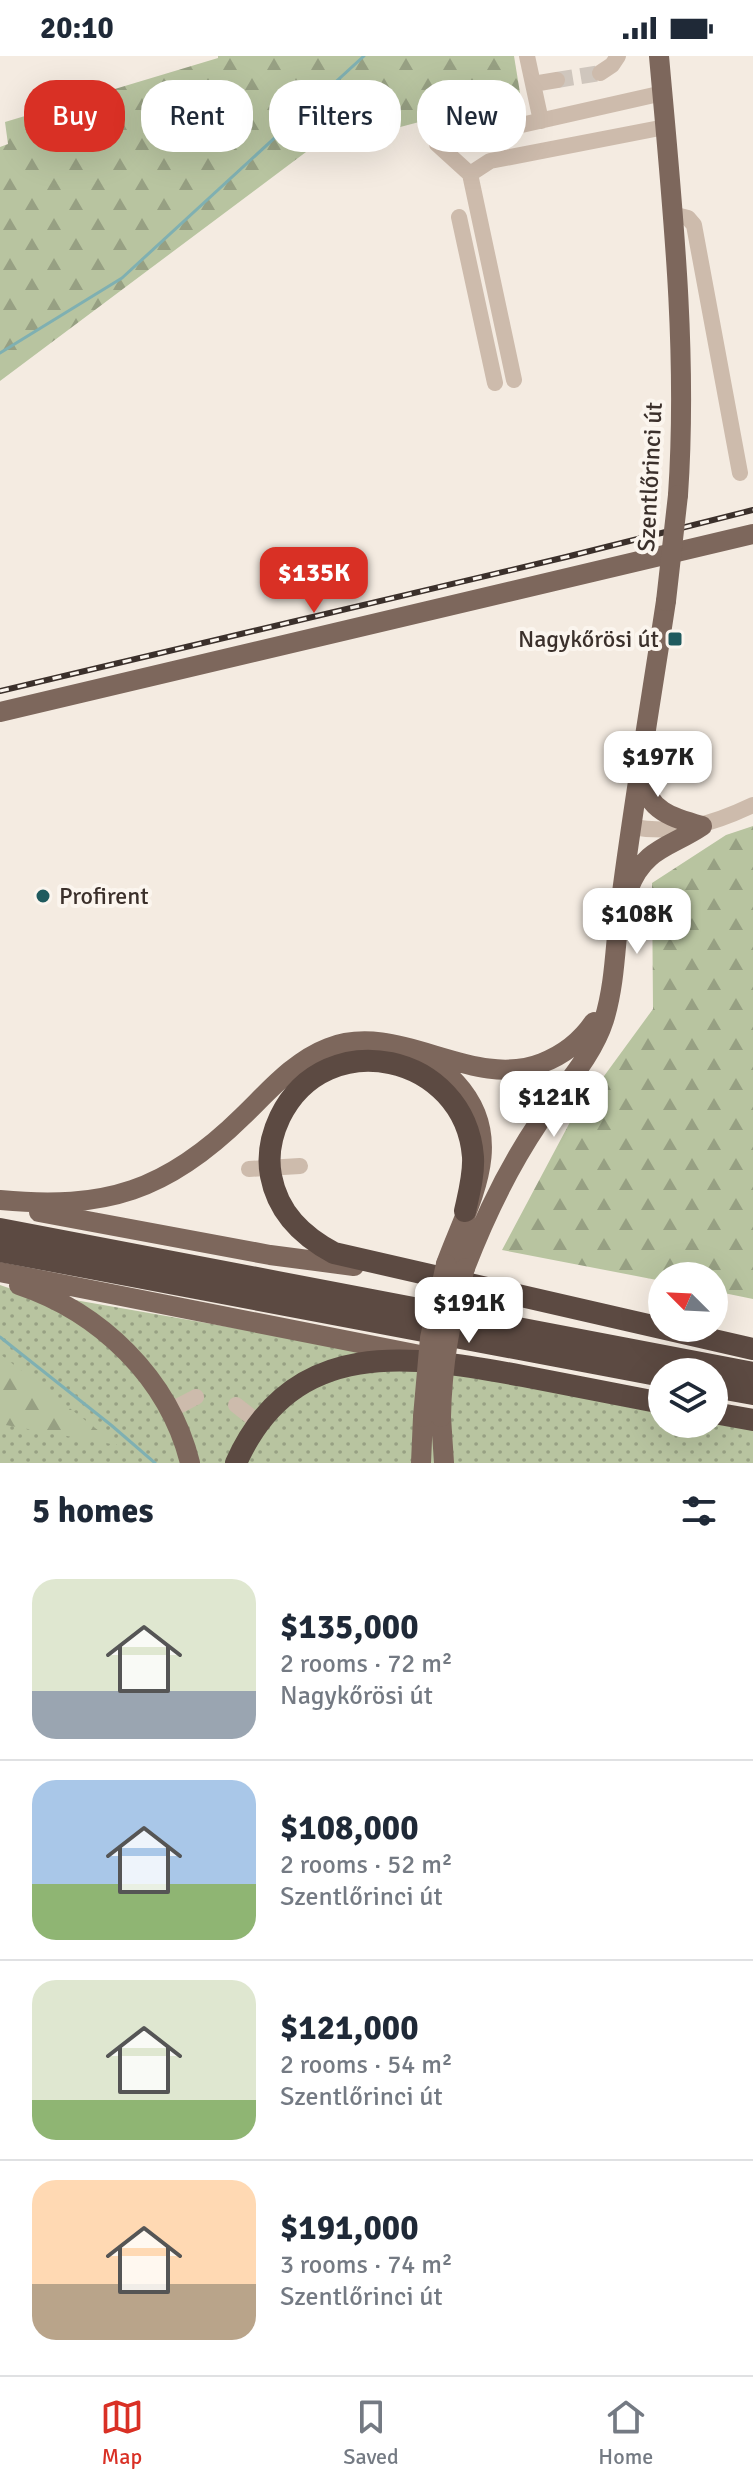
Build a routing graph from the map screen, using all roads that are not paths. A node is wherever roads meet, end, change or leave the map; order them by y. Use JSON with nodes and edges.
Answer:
{"nodes":[{"id":1,"x":527,"y":56,"type":"edge"},
{"id":2,"x":618,"y":56,"type":"edge"},
{"id":3,"x":659,"y":56,"type":"edge"},
{"id":4,"x":600,"y":73,"type":"tunnel mouth"},
{"id":5,"x":557,"y":80,"type":"tunnel mouth"},
{"id":6,"x":533,"y":84,"type":"junction"},
{"id":7,"x":663,"y":93,"type":"junction"},
{"id":8,"x":548,"y":120,"type":"junction"},
{"id":9,"x":665,"y":127,"type":"junction"},
{"id":10,"x":560,"y":148,"type":"junction"},
{"id":11,"x":470,"y":174,"type":"junction"},
{"id":12,"x":672,"y":214,"type":"junction"},
{"id":13,"x":459,"y":217,"type":"dead end"},
{"id":14,"x":514,"y":380,"type":"dead end"},
{"id":15,"x":495,"y":383,"type":"dead end"},
{"id":16,"x":740,"y":473,"type":"dead end"},
{"id":17,"x":753,"y":534,"type":"edge"},
{"id":18,"x":0,"y":712,"type":"edge"},
{"id":19,"x":641,"y":765,"type":"junction"},
{"id":20,"x":753,"y":805,"type":"edge"},
{"id":21,"x":702,"y":826,"type":"junction"},
{"id":22,"x":632,"y":827,"type":"junction"},
{"id":23,"x":620,"y":901,"type":"junction"},
{"id":24,"x":608,"y":1003,"type":"junction"},
{"id":25,"x":424,"y":1053,"type":"junction"},
{"id":26,"x":300,"y":1166,"type":"dead end"},
{"id":27,"x":259,"y":1168,"type":"junction"},
{"id":28,"x":0,"y":1203,"type":"edge"},
{"id":29,"x":465,"y":1211,"type":"junction"},
{"id":30,"x":0,"y":1229,"type":"edge"},
{"id":31,"x":0,"y":1251,"type":"edge"},
{"id":32,"x":456,"y":1266,"type":"junction"},
{"id":33,"x":0,"y":1272,"type":"edge"},
{"id":34,"x":422,"y":1275,"type":"junction"},
{"id":35,"x":0,"y":1278,"type":"edge"},
{"id":36,"x":753,"y":1349,"type":"edge"},
{"id":37,"x":454,"y":1363,"type":"junction"},
{"id":38,"x":648,"y":1373,"type":"edge"},
{"id":39,"x":753,"y":1373,"type":"edge"},
{"id":40,"x":728,"y":1390,"type":"edge"},
{"id":41,"x":753,"y":1394,"type":"edge"},
{"id":42,"x":196,"y":1397,"type":"dead end"},
{"id":43,"x":648,"y":1400,"type":"edge"},
{"id":44,"x":236,"y":1405,"type":"dead end"},
{"id":45,"x":169,"y":1411,"type":"junction"},
{"id":46,"x":728,"y":1416,"type":"edge"},
{"id":47,"x":432,"y":1417,"type":"junction"},
{"id":48,"x":753,"y":1420,"type":"edge"},
{"id":49,"x":259,"y":1423,"type":"junction"},
{"id":50,"x":190,"y":1463,"type":"edge"},
{"id":51,"x":236,"y":1463,"type":"edge"},
{"id":52,"x":421,"y":1463,"type":"edge"},
{"id":53,"x":444,"y":1463,"type":"edge"}],
"edges":[{"from":1,"to":6,"type":"street"},
{"from":2,"to":4,"type":"street"},
{"from":3,"to":7,"type":"main road","name":"Szentlőrinci út"},
{"from":5,"to":6,"type":"street"},
{"from":6,"to":8,"type":"street"},
{"from":7,"to":8,"type":"street"},
{"from":7,"to":9,"type":"main road","name":"Szentlőrinci út"},
{"from":8,"to":10,"type":"street"},
{"from":8,"to":11,"type":"street"},
{"from":9,"to":10,"type":"street"},
{"from":9,"to":12,"type":"main road","name":"Szentlőrinci út"},
{"from":10,"to":11,"type":"street"},
{"from":11,"to":14,"type":"street"},
{"from":12,"to":16,"type":"street"},
{"from":12,"to":19,"type":"main road","name":"Szentlőrinci út","bridge":true},
{"from":13,"to":15,"type":"street"},
{"from":17,"to":18,"type":"main road"},
{"from":19,"to":21,"type":"main road"},
{"from":19,"to":22,"type":"main road","name":"Szentlőrinci út"},
{"from":20,"to":21,"type":"street"},
{"from":21,"to":22,"type":"street"},
{"from":21,"to":23,"type":"main road"},
{"from":22,"to":23,"type":"main road","name":"Szentlőrinci út"},
{"from":23,"to":24,"type":"main road","name":"Szentlőrinci út"},
{"from":24,"to":25,"type":"main road"},
{"from":24,"to":32,"type":"main road","name":"Szentlőrinci út"},
{"from":25,"to":28,"type":"main road"},
{"from":25,"to":29,"type":"main road"},
{"from":26,"to":27,"type":"street"},
{"from":27,"to":29,"type":"highway"},
{"from":27,"to":34,"type":"highway"},
{"from":28,"to":34,"type":"main road"},
{"from":29,"to":32,"type":"main road"},
{"from":30,"to":39,"type":"highway"},
{"from":31,"to":38,"type":"highway"},
{"from":32,"to":47,"type":"main road","name":"Szentlőrinci út","bridge":true},
{"from":33,"to":37,"type":"main road"},
{"from":34,"to":36,"type":"highway"},
{"from":35,"to":45,"type":"main road"},
{"from":37,"to":43,"type":"highway"},
{"from":37,"to":49,"type":"highway"},
{"from":40,"to":41,"type":"highway"},
{"from":42,"to":45,"type":"street"},
{"from":44,"to":49,"type":"street"},
{"from":45,"to":50,"type":"main road"},
{"from":46,"to":48,"type":"highway"},
{"from":47,"to":52,"type":"main road"},
{"from":47,"to":53,"type":"main road","name":"Szentlőrinci út"},
{"from":49,"to":51,"type":"highway"}]}
